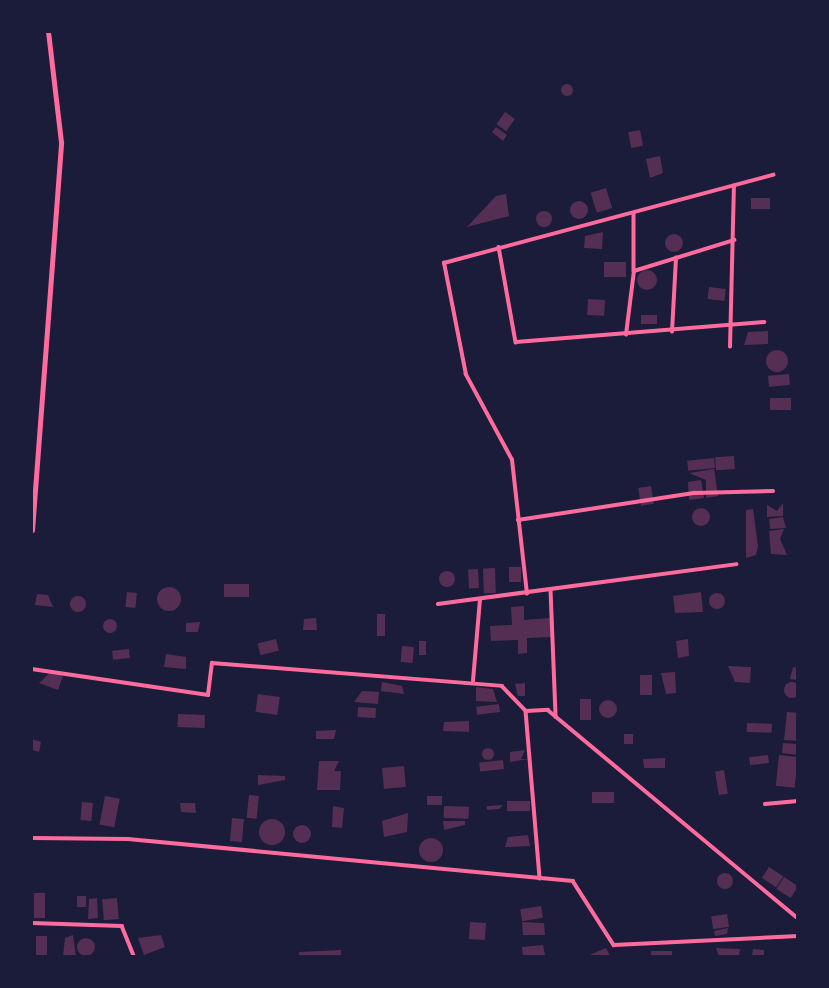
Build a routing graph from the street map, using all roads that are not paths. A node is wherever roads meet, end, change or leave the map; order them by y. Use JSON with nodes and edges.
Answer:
{"nodes":[{"id":1,"x":48,"y":32,"type":"edge"},
{"id":2,"x":773,"y":175,"type":"dead end"},
{"id":3,"x":734,"y":186,"type":"junction"},
{"id":4,"x":634,"y":213,"type":"junction"},
{"id":5,"x":734,"y":240,"type":"junction"},
{"id":6,"x":499,"y":247,"type":"junction"},
{"id":7,"x":676,"y":258,"type":"junction"},
{"id":8,"x":634,"y":271,"type":"junction"},
{"id":9,"x":764,"y":322,"type":"dead end"},
{"id":10,"x":736,"y":325,"type":"junction"},
{"id":11,"x":672,"y":332,"type":"junction"},
{"id":12,"x":626,"y":335,"type":"junction"},
{"id":13,"x":730,"y":347,"type":"dead end"},
{"id":14,"x":773,"y":491,"type":"dead end"},
{"id":15,"x":518,"y":520,"type":"junction"},
{"id":16,"x":32,"y":530,"type":"edge"},
{"id":17,"x":736,"y":564,"type":"dead end"},
{"id":18,"x":551,"y":590,"type":"junction"},
{"id":19,"x":527,"y":594,"type":"junction"},
{"id":20,"x":480,"y":600,"type":"junction"},
{"id":21,"x":438,"y":604,"type":"dead end"},
{"id":22,"x":32,"y":669,"type":"edge"},
{"id":23,"x":473,"y":681,"type":"junction"},
{"id":24,"x":526,"y":710,"type":"junction"},
{"id":25,"x":556,"y":717,"type":"junction"},
{"id":26,"x":797,"y":801,"type":"edge"},
{"id":27,"x":765,"y":804,"type":"dead end"},
{"id":28,"x":32,"y":838,"type":"edge"},
{"id":29,"x":540,"y":878,"type":"junction"},
{"id":30,"x":797,"y":918,"type":"edge"},
{"id":31,"x":32,"y":923,"type":"edge"},
{"id":32,"x":797,"y":936,"type":"edge"},
{"id":33,"x":134,"y":957,"type":"edge"}],
"edges":[{"from":1,"to":16,"type":"street"},
{"from":2,"to":3,"type":"street"},
{"from":3,"to":4,"type":"street"},
{"from":3,"to":5,"type":"street"},
{"from":4,"to":6,"type":"street"},
{"from":4,"to":8,"type":"street"},
{"from":5,"to":7,"type":"street"},
{"from":5,"to":10,"type":"street"},
{"from":6,"to":12,"type":"street"},
{"from":6,"to":15,"type":"street"},
{"from":7,"to":8,"type":"street"},
{"from":7,"to":11,"type":"street"},
{"from":8,"to":12,"type":"street"},
{"from":9,"to":10,"type":"street"},
{"from":10,"to":11,"type":"street"},
{"from":10,"to":13,"type":"street"},
{"from":11,"to":12,"type":"street"},
{"from":14,"to":15,"type":"street"},
{"from":15,"to":19,"type":"street"},
{"from":17,"to":18,"type":"street"},
{"from":18,"to":19,"type":"street"},
{"from":18,"to":25,"type":"street"},
{"from":19,"to":20,"type":"street"},
{"from":20,"to":21,"type":"street"},
{"from":20,"to":23,"type":"street"},
{"from":22,"to":23,"type":"street"},
{"from":23,"to":24,"type":"street"},
{"from":24,"to":25,"type":"street"},
{"from":24,"to":29,"type":"street"},
{"from":25,"to":30,"type":"street"},
{"from":26,"to":27,"type":"street"},
{"from":28,"to":29,"type":"street"},
{"from":29,"to":32,"type":"street"},
{"from":31,"to":33,"type":"street"}]}
